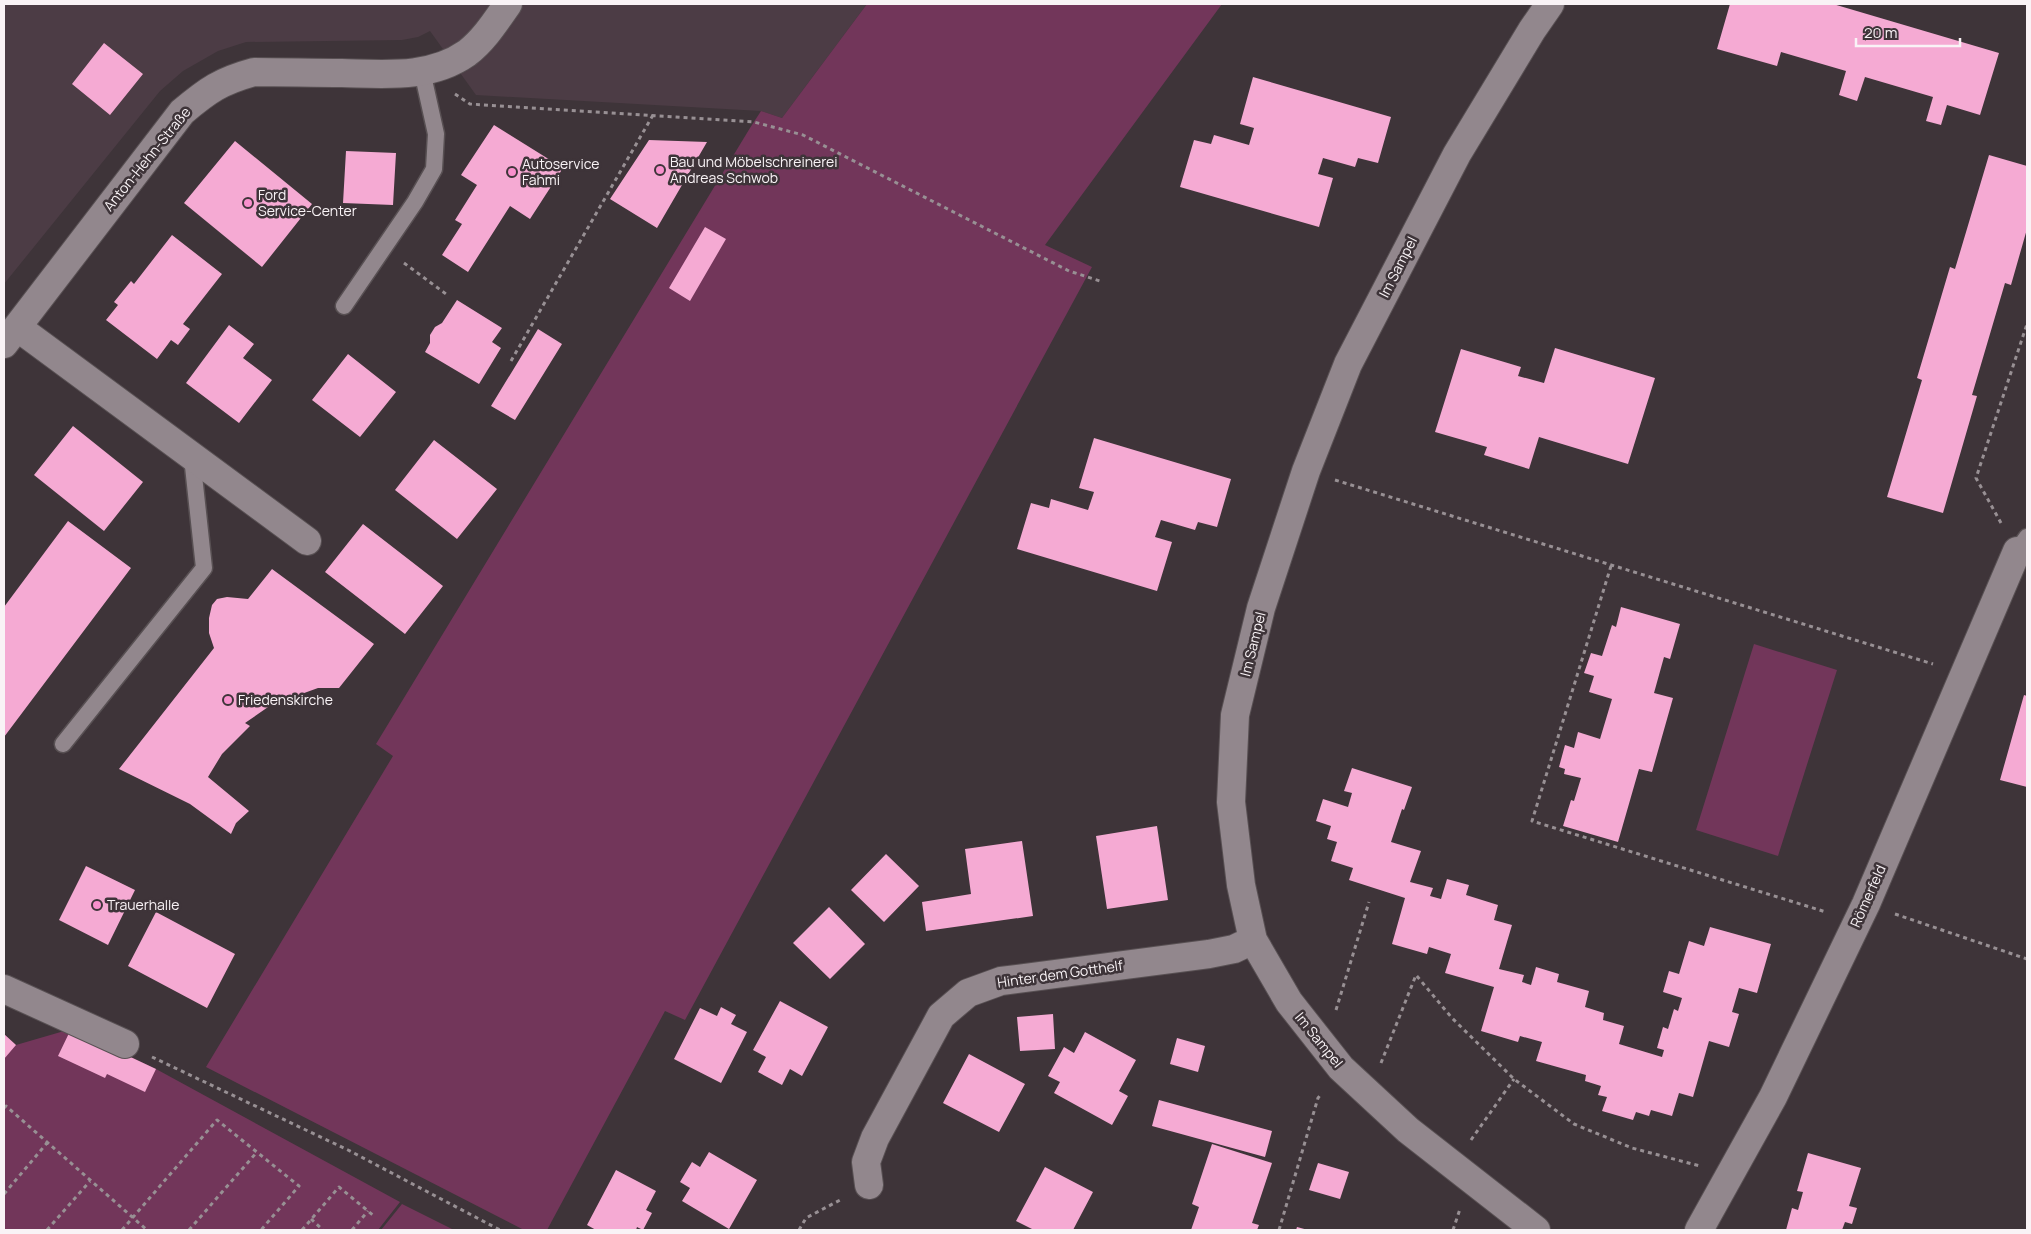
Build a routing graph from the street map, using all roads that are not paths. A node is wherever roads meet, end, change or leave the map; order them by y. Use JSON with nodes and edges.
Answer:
{"nodes":[{"id":1,"x":508,"y":4,"type":"edge"},
{"id":2,"x":1550,"y":4,"type":"edge"},
{"id":3,"x":422,"y":71,"type":"junction"},
{"id":4,"x":344,"y":306,"type":"dead end"},
{"id":5,"x":10,"y":335,"type":"edge"},
{"id":6,"x":192,"y":457,"type":"junction"},
{"id":7,"x":306,"y":541,"type":"dead end"},
{"id":8,"x":2022,"y":544,"type":"edge"},
{"id":9,"x":63,"y":744,"type":"dead end"},
{"id":10,"x":1253,"y":940,"type":"junction"},
{"id":11,"x":4,"y":990,"type":"edge"},
{"id":12,"x":125,"y":1044,"type":"road end"},
{"id":13,"x":869,"y":1185,"type":"road end"},
{"id":14,"x":1536,"y":1230,"type":"edge"},
{"id":15,"x":1699,"y":1230,"type":"edge"}],
"edges":[{"from":1,"to":3,"type":"street","name":"Anton-Hehn-Straße"},
{"from":2,"to":10,"type":"street","name":"Im Sampel"},
{"from":3,"to":4,"type":"lane"},
{"from":3,"to":5,"type":"street","name":"Anton-Hehn-Straße"},
{"from":5,"to":6,"type":"street","name":"Anton-Hehn-Straße"},
{"from":6,"to":7,"type":"street","name":"Anton-Hehn-Straße"},
{"from":6,"to":9,"type":"lane"},
{"from":8,"to":15,"type":"street","name":"Römerfeld"},
{"from":10,"to":13,"type":"street","name":"Hinter dem Gotthelf"},
{"from":10,"to":14,"type":"street","name":"Im Sampel"},
{"from":11,"to":12,"type":"street"}]}
